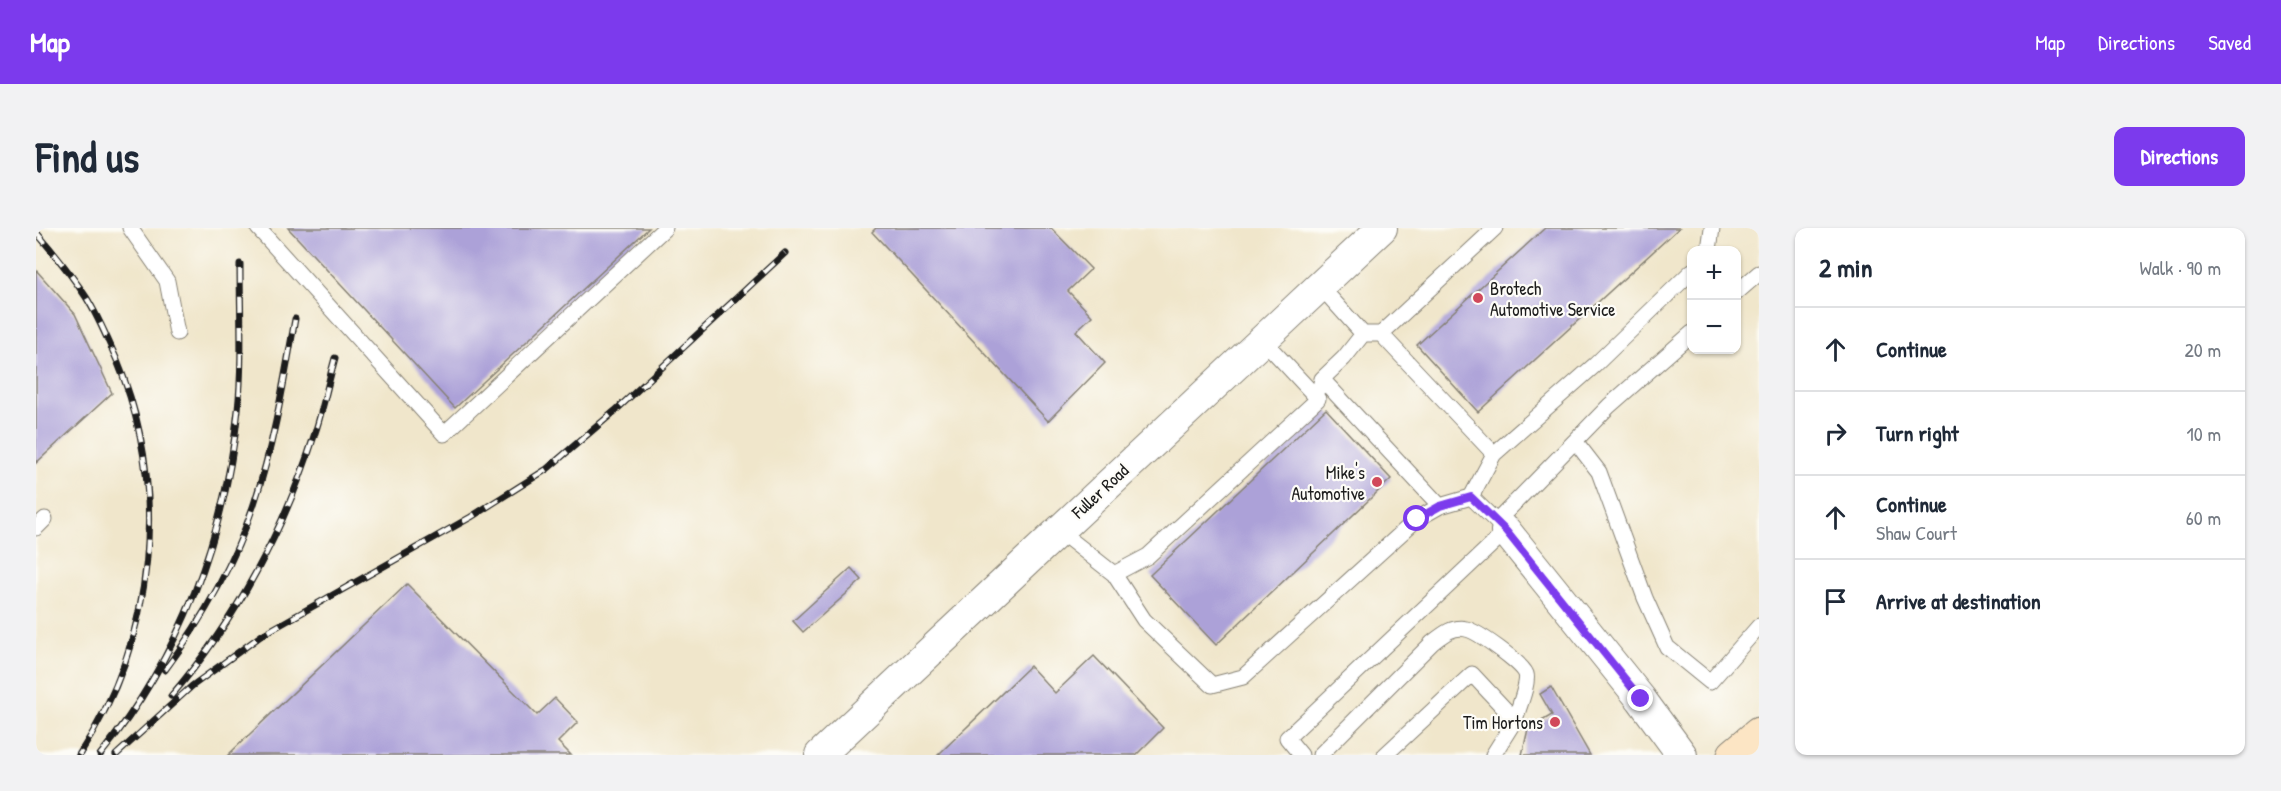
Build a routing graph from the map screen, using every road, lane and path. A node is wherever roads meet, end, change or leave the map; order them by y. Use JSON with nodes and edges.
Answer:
{"nodes":[{"id":1,"x":130,"y":228,"type":"edge"},
{"id":2,"x":258,"y":228,"type":"edge"},
{"id":3,"x":665,"y":228,"type":"edge"},
{"id":4,"x":1382,"y":228,"type":"edge"},
{"id":5,"x":1495,"y":228,"type":"edge"},
{"id":6,"x":1712,"y":228,"type":"edge"},
{"id":7,"x":1710,"y":246,"type":"edge"},
{"id":8,"x":1759,"y":273,"type":"edge"},
{"id":9,"x":1687,"y":276,"type":"edge"},
{"id":10,"x":1320,"y":286,"type":"junction"},
{"id":11,"x":1741,"y":289,"type":"edge"},
{"id":12,"x":177,"y":333,"type":"dead end"},
{"id":13,"x":1363,"y":334,"type":"junction"},
{"id":14,"x":1381,"y":334,"type":"junction"},
{"id":15,"x":1687,"y":337,"type":"edge"},
{"id":16,"x":1262,"y":339,"type":"junction"},
{"id":17,"x":1322,"y":379,"type":"junction"},
{"id":18,"x":1318,"y":399,"type":"junction"},
{"id":19,"x":1575,"y":441,"type":"junction"},
{"id":20,"x":1494,"y":454,"type":"junction"},
{"id":21,"x":1471,"y":497,"type":"junction"},
{"id":22,"x":1440,"y":506,"type":"junction"},
{"id":23,"x":1501,"y":526,"type":"junction"},
{"id":24,"x":1058,"y":530,"type":"junction"},
{"id":25,"x":1114,"y":574,"type":"junction"},
{"id":26,"x":1759,"y":626,"type":"edge"},
{"id":27,"x":1515,"y":720,"type":"junction"},
{"id":28,"x":1759,"y":734,"type":"edge"},
{"id":29,"x":820,"y":755,"type":"edge"},
{"id":30,"x":1301,"y":755,"type":"edge"},
{"id":31,"x":1320,"y":755,"type":"edge"},
{"id":32,"x":1385,"y":755,"type":"edge"},
{"id":33,"x":1493,"y":755,"type":"edge"},
{"id":34,"x":1682,"y":755,"type":"edge"},
{"id":35,"x":1734,"y":755,"type":"edge"}],
"edges":[{"from":1,"to":12,"type":"lane"},
{"from":2,"to":3,"type":"lane"},
{"from":4,"to":10,"type":"street","name":"Fuller Road"},
{"from":5,"to":14,"type":"lane"},
{"from":6,"to":7,"type":"lane"},
{"from":8,"to":11,"type":"lane"},
{"from":9,"to":20,"type":"lane"},
{"from":10,"to":13,"type":"lane"},
{"from":10,"to":16,"type":"street","name":"Fuller Road"},
{"from":13,"to":14,"type":"lane"},
{"from":13,"to":17,"type":"lane"},
{"from":14,"to":20,"type":"lane"},
{"from":15,"to":19,"type":"lane"},
{"from":16,"to":18,"type":"lane"},
{"from":16,"to":24,"type":"street","name":"Fuller Road"},
{"from":17,"to":18,"type":"lane"},
{"from":17,"to":22,"type":"lane"},
{"from":18,"to":25,"type":"lane"},
{"from":19,"to":23,"type":"lane"},
{"from":19,"to":26,"type":"lane"},
{"from":20,"to":21,"type":"lane"},
{"from":21,"to":22,"type":"lane"},
{"from":21,"to":23,"type":"lane"},
{"from":22,"to":25,"type":"lane"},
{"from":23,"to":30,"type":"lane"},
{"from":23,"to":34,"type":"street"},
{"from":24,"to":25,"type":"lane"},
{"from":24,"to":29,"type":"street","name":"Fuller Road"},
{"from":27,"to":31,"type":"lane"},
{"from":27,"to":32,"type":"lane"},
{"from":27,"to":33,"type":"lane"},
{"from":28,"to":35,"type":"main road"}]}
